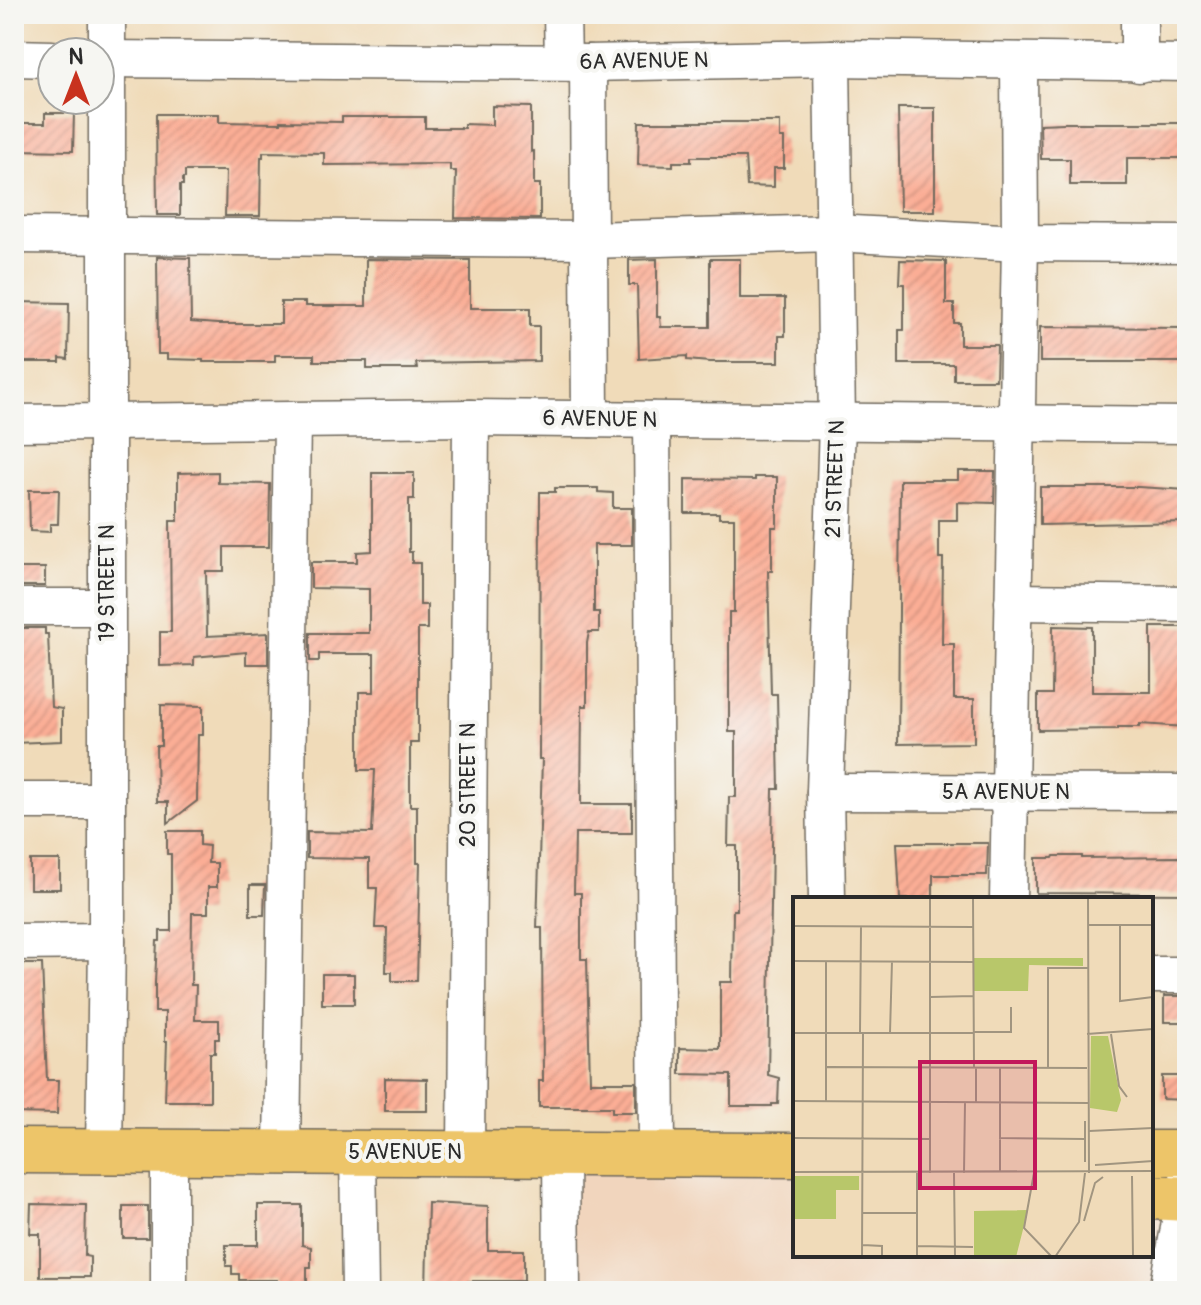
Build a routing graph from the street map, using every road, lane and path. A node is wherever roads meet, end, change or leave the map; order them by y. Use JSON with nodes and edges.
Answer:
{"nodes":[{"id":1,"x":107,"y":14,"type":"edge"},
{"id":2,"x":562,"y":14,"type":"edge"},
{"id":3,"x":1139,"y":14,"type":"edge"},
{"id":4,"x":106,"y":36,"type":"edge"},
{"id":5,"x":14,"y":58,"type":"edge"},
{"id":6,"x":832,"y":58,"type":"junction"},
{"id":7,"x":36,"y":59,"type":"edge"},
{"id":8,"x":116,"y":59,"type":"edge"},
{"id":9,"x":1019,"y":61,"type":"junction"},
{"id":10,"x":575,"y":62,"type":"junction"},
{"id":11,"x":1187,"y":63,"type":"edge"},
{"id":12,"x":1139,"y":64,"type":"junction"},
{"id":13,"x":105,"y":116,"type":"edge"},
{"id":14,"x":834,"y":233,"type":"junction"},
{"id":15,"x":14,"y":235,"type":"edge"},
{"id":16,"x":107,"y":236,"type":"junction"},
{"id":17,"x":589,"y":240,"type":"junction"},
{"id":18,"x":1020,"y":243,"type":"junction"},
{"id":19,"x":1187,"y":244,"type":"edge"},
{"id":20,"x":471,"y":418,"type":"junction"},
{"id":21,"x":590,"y":419,"type":"junction"},
{"id":22,"x":652,"y":420,"type":"junction"},
{"id":23,"x":292,"y":421,"type":"junction"},
{"id":24,"x":14,"y":423,"type":"edge"},
{"id":25,"x":837,"y":423,"type":"junction"},
{"id":26,"x":107,"y":424,"type":"junction"},
{"id":27,"x":1017,"y":424,"type":"junction"},
{"id":28,"x":1187,"y":425,"type":"edge"},
{"id":29,"x":1013,"y":602,"type":"junction"},
{"id":30,"x":1187,"y":604,"type":"edge"},
{"id":31,"x":14,"y":607,"type":"edge"},
{"id":32,"x":107,"y":607,"type":"junction"},
{"id":33,"x":825,"y":792,"type":"junction"},
{"id":34,"x":1009,"y":792,"type":"junction"},
{"id":35,"x":1187,"y":793,"type":"edge"},
{"id":36,"x":14,"y":801,"type":"edge"},
{"id":37,"x":107,"y":801,"type":"junction"},
{"id":38,"x":827,"y":897,"type":"edge"},
{"id":39,"x":1008,"y":897,"type":"edge"},
{"id":40,"x":107,"y":941,"type":"junction"},
{"id":41,"x":14,"y":942,"type":"edge"},
{"id":42,"x":1153,"y":975,"type":"edge"},
{"id":43,"x":1187,"y":975,"type":"edge"},
{"id":44,"x":14,"y":1151,"type":"edge"},
{"id":45,"x":104,"y":1151,"type":"junction"},
{"id":46,"x":169,"y":1151,"type":"junction"},
{"id":47,"x":358,"y":1151,"type":"junction"},
{"id":48,"x":282,"y":1152,"type":"junction"},
{"id":49,"x":466,"y":1152,"type":"junction"},
{"id":50,"x":561,"y":1152,"type":"junction"},
{"id":51,"x":657,"y":1152,"type":"junction"},
{"id":52,"x":1153,"y":1153,"type":"edge"},
{"id":53,"x":1187,"y":1153,"type":"edge"},
{"id":54,"x":793,"y":1155,"type":"edge"},
{"id":55,"x":1177,"y":1194,"type":"edge"},
{"id":56,"x":169,"y":1291,"type":"edge"},
{"id":57,"x":360,"y":1291,"type":"edge"},
{"id":58,"x":562,"y":1291,"type":"edge"},
{"id":59,"x":1168,"y":1291,"type":"edge"}],
"edges":[{"from":1,"to":4,"type":"street","name":"19 STREET N"},
{"from":2,"to":10,"type":"street"},
{"from":3,"to":12,"type":"street"},
{"from":5,"to":7,"type":"street"},
{"from":6,"to":9,"type":"street","name":"6A AVENUE N"},
{"from":6,"to":10,"type":"street","name":"6A AVENUE N"},
{"from":6,"to":14,"type":"street","name":"21 STREET N"},
{"from":8,"to":10,"type":"street","name":"6A AVENUE N"},
{"from":9,"to":12,"type":"street","name":"6A AVENUE N"},
{"from":9,"to":18,"type":"street"},
{"from":10,"to":17,"type":"street"},
{"from":11,"to":12,"type":"street","name":"6A AVENUE N"},
{"from":13,"to":16,"type":"street","name":"19 STREET N"},
{"from":14,"to":17,"type":"street"},
{"from":14,"to":18,"type":"street"},
{"from":14,"to":25,"type":"street","name":"21 STREET N"},
{"from":15,"to":16,"type":"street"},
{"from":16,"to":17,"type":"street"},
{"from":16,"to":26,"type":"street","name":"19 STREET N"},
{"from":17,"to":21,"type":"street"},
{"from":18,"to":19,"type":"street"},
{"from":18,"to":27,"type":"street"},
{"from":20,"to":21,"type":"street","name":"6 AVENUE N"},
{"from":20,"to":23,"type":"street","name":"6 AVENUE N"},
{"from":20,"to":49,"type":"street","name":"20 STREET N"},
{"from":21,"to":22,"type":"street","name":"6 AVENUE N"},
{"from":22,"to":25,"type":"street","name":"6 AVENUE N"},
{"from":22,"to":51,"type":"street"},
{"from":23,"to":26,"type":"street","name":"6 AVENUE N"},
{"from":23,"to":48,"type":"street"},
{"from":24,"to":26,"type":"street","name":"6 AVENUE N"},
{"from":25,"to":27,"type":"street","name":"6 AVENUE N"},
{"from":25,"to":33,"type":"street","name":"21 STREET N"},
{"from":26,"to":32,"type":"street","name":"19 STREET N"},
{"from":27,"to":28,"type":"street","name":"6 AVENUE N"},
{"from":27,"to":29,"type":"street"},
{"from":29,"to":30,"type":"street"},
{"from":29,"to":34,"type":"street"},
{"from":31,"to":32,"type":"street"},
{"from":32,"to":37,"type":"street","name":"19 STREET N"},
{"from":33,"to":34,"type":"street","name":"5A AVENUE N"},
{"from":33,"to":38,"type":"street","name":"21 STREET N"},
{"from":34,"to":35,"type":"street","name":"5A AVENUE N"},
{"from":34,"to":39,"type":"street"},
{"from":36,"to":37,"type":"street"},
{"from":37,"to":40,"type":"street","name":"19 STREET N"},
{"from":40,"to":41,"type":"street"},
{"from":40,"to":45,"type":"street","name":"19 STREET N"},
{"from":42,"to":43,"type":"street"},
{"from":44,"to":45,"type":"main road","name":"5 AVENUE N"},
{"from":45,"to":46,"type":"main road","name":"5 AVENUE N"},
{"from":46,"to":48,"type":"main road","name":"5 AVENUE N"},
{"from":46,"to":56,"type":"street"},
{"from":47,"to":48,"type":"main road","name":"5 AVENUE N"},
{"from":47,"to":49,"type":"main road","name":"5 AVENUE N"},
{"from":47,"to":57,"type":"street"},
{"from":49,"to":50,"type":"main road","name":"5 AVENUE N"},
{"from":50,"to":51,"type":"main road","name":"5 AVENUE N"},
{"from":50,"to":58,"type":"street"},
{"from":51,"to":54,"type":"main road","name":"5 AVENUE N"},
{"from":52,"to":53,"type":"main road"},
{"from":55,"to":59,"type":"street"}]}
